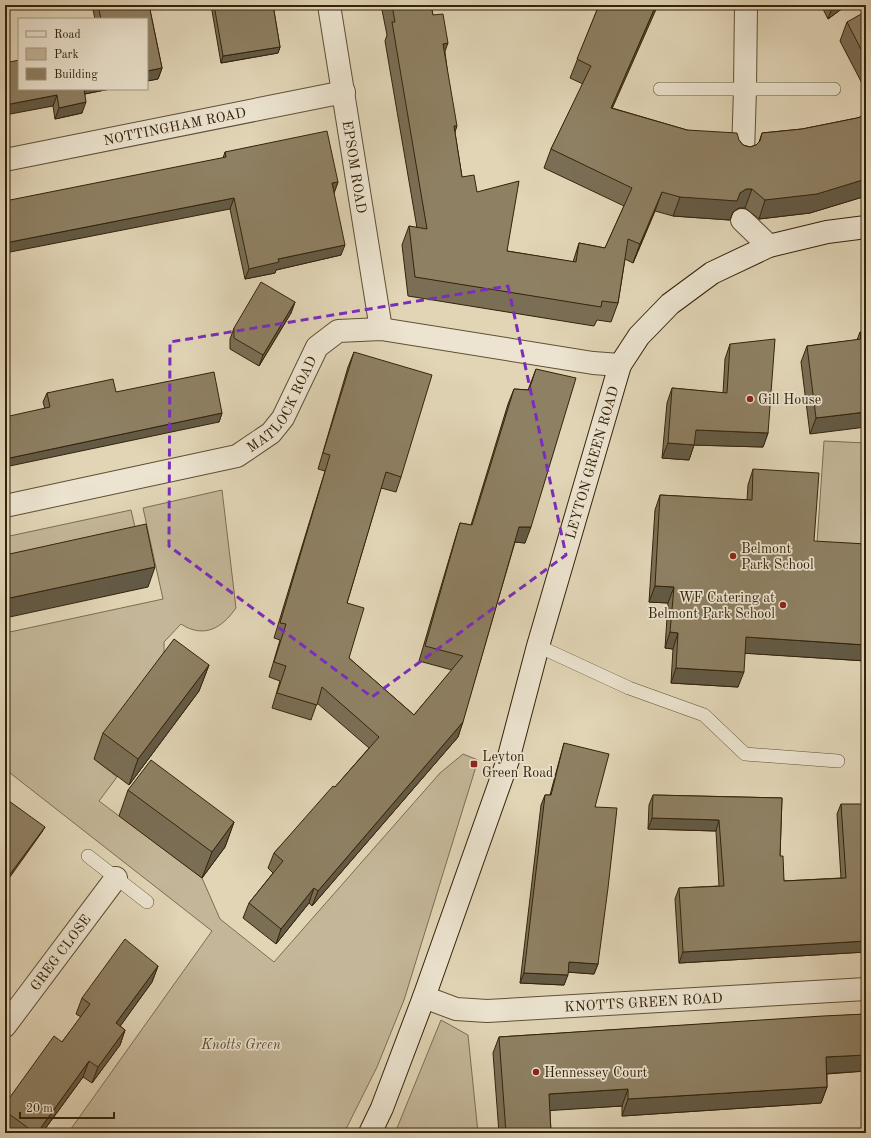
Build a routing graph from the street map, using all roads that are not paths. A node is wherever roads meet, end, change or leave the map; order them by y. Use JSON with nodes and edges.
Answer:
{"nodes":[{"id":1,"x":329,"y":5,"type":"edge"},
{"id":2,"x":746,"y":5,"type":"edge"},
{"id":3,"x":660,"y":89,"type":"dead end"},
{"id":4,"x":745,"y":89,"type":"junction"},
{"id":5,"x":834,"y":89,"type":"dead end"},
{"id":6,"x":344,"y":92,"type":"junction"},
{"id":7,"x":743,"y":153,"type":"edge"},
{"id":8,"x":5,"y":160,"type":"edge"},
{"id":9,"x":742,"y":220,"type":"dead end"},
{"id":10,"x":866,"y":227,"type":"edge"},
{"id":11,"x":769,"y":246,"type":"junction"},
{"id":12,"x":381,"y":329,"type":"junction"},
{"id":13,"x":620,"y":366,"type":"junction"},
{"id":14,"x":5,"y":506,"type":"edge"},
{"id":15,"x":538,"y":646,"type":"junction"},
{"id":16,"x":838,"y":761,"type":"dead end"},
{"id":17,"x":88,"y":856,"type":"dead end"},
{"id":18,"x":116,"y":878,"type":"junction"},
{"id":19,"x":147,"y":902,"type":"dead end"},
{"id":20,"x":866,"y":989,"type":"edge"},
{"id":21,"x":424,"y":996,"type":"junction"},
{"id":22,"x":5,"y":1026,"type":"edge"},
{"id":23,"x":370,"y":1133,"type":"edge"}],
"edges":[{"from":1,"to":6,"type":"street","name":"EPSOM ROAD"},
{"from":2,"to":4,"type":"street"},
{"from":3,"to":4,"type":"lane"},
{"from":4,"to":5,"type":"lane"},
{"from":4,"to":7,"type":"street"},
{"from":6,"to":8,"type":"street","name":"NOTTINGHAM ROAD"},
{"from":6,"to":12,"type":"street","name":"EPSOM ROAD"},
{"from":9,"to":11,"type":"street"},
{"from":10,"to":11,"type":"street","name":"LEYTON GREEN ROAD"},
{"from":11,"to":13,"type":"street","name":"LEYTON GREEN ROAD"},
{"from":12,"to":13,"type":"street","name":"MATLOCK ROAD"},
{"from":12,"to":14,"type":"street","name":"MATLOCK ROAD"},
{"from":13,"to":15,"type":"street","name":"LEYTON GREEN ROAD"},
{"from":15,"to":16,"type":"lane"},
{"from":15,"to":21,"type":"street","name":"LEYTON GREEN ROAD"},
{"from":17,"to":18,"type":"lane"},
{"from":18,"to":19,"type":"lane"},
{"from":18,"to":22,"type":"street","name":"GREG CLOSE"},
{"from":20,"to":21,"type":"street","name":"KNOTTS GREEN ROAD"},
{"from":21,"to":23,"type":"street","name":"LEYTON GREEN ROAD"}]}
